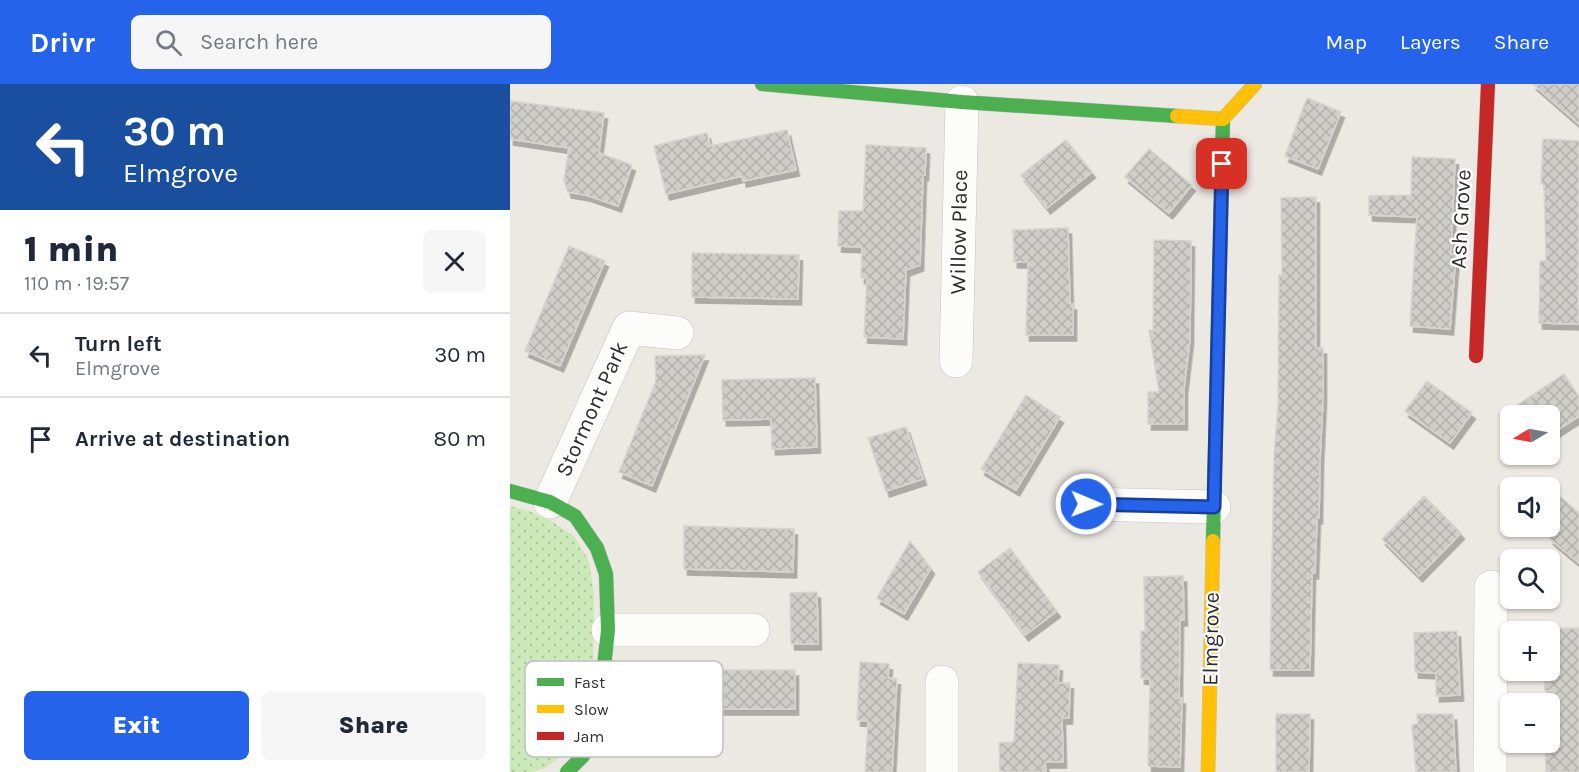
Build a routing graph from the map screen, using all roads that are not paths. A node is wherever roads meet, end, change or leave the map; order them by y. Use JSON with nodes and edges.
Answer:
{"nodes":[{"id":1,"x":762,"y":84,"type":"edge"},
{"id":2,"x":1255,"y":84,"type":"edge"},
{"id":3,"x":1488,"y":84,"type":"edge"},
{"id":4,"x":962,"y":102,"type":"junction"},
{"id":5,"x":1223,"y":119,"type":"junction"},
{"id":6,"x":677,"y":333,"type":"dead end"},
{"id":7,"x":1476,"y":356,"type":"dead end"},
{"id":8,"x":956,"y":361,"type":"dead end"},
{"id":9,"x":510,"y":491,"type":"edge"},
{"id":10,"x":550,"y":502,"type":"junction"},
{"id":11,"x":1086,"y":504,"type":"dead end"},
{"id":12,"x":1214,"y":507,"type":"junction"},
{"id":13,"x":1491,"y":587,"type":"dead end"},
{"id":14,"x":608,"y":630,"type":"junction"},
{"id":15,"x":753,"y":630,"type":"dead end"},
{"id":16,"x":605,"y":661,"type":"edge"},
{"id":17,"x":942,"y":682,"type":"dead end"},
{"id":18,"x":942,"y":772,"type":"edge"},
{"id":19,"x":1208,"y":772,"type":"edge"},
{"id":20,"x":1490,"y":772,"type":"edge"}],
"edges":[{"from":1,"to":4,"type":"street"},
{"from":2,"to":5,"type":"street"},
{"from":3,"to":7,"type":"street","name":"Ash Grove"},
{"from":4,"to":5,"type":"street"},
{"from":4,"to":8,"type":"street","name":"Willow Place"},
{"from":5,"to":12,"type":"street","name":"Elmgrove"},
{"from":6,"to":10,"type":"street","name":"Stormont Park"},
{"from":9,"to":10,"type":"street","name":"Stormont Park"},
{"from":10,"to":14,"type":"street","name":"Stormont Park"},
{"from":11,"to":12,"type":"street"},
{"from":12,"to":19,"type":"street","name":"Elmgrove"},
{"from":13,"to":20,"type":"street"},
{"from":14,"to":15,"type":"street"},
{"from":14,"to":16,"type":"street","name":"Stormont Park"},
{"from":17,"to":18,"type":"street"}]}
